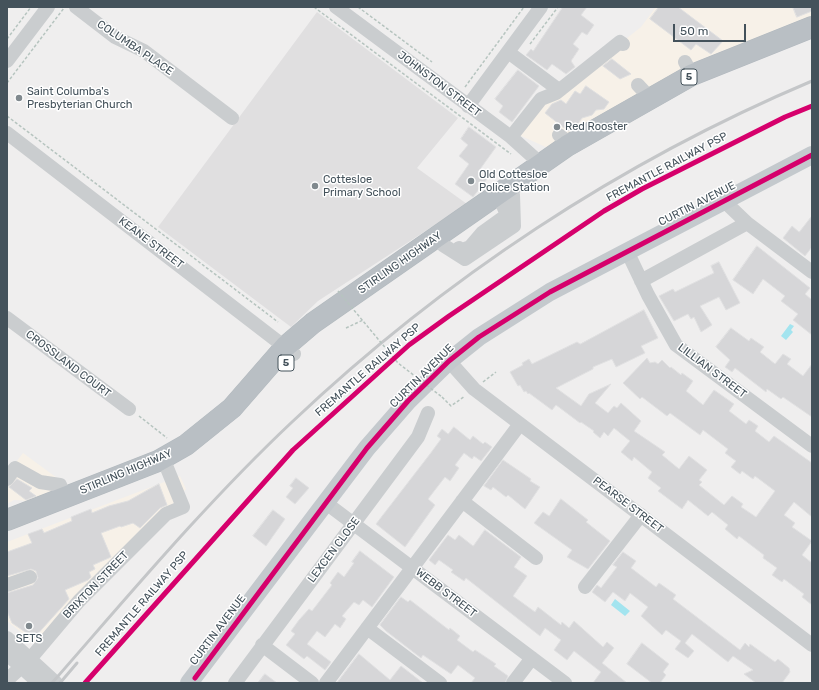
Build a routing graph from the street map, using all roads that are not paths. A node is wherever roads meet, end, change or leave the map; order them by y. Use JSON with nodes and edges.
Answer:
{"nodes":[{"id":1,"x":48,"y":7,"type":"edge"},
{"id":2,"x":76,"y":7,"type":"edge"},
{"id":3,"x":336,"y":7,"type":"edge"},
{"id":4,"x":541,"y":7,"type":"edge"},
{"id":5,"x":812,"y":27,"type":"edge"},
{"id":6,"x":812,"y":38,"type":"edge"},
{"id":7,"x":622,"y":44,"type":"dead end"},
{"id":8,"x":508,"y":52,"type":"junction"},
{"id":9,"x":7,"y":61,"type":"edge"},
{"id":10,"x":560,"y":90,"type":"junction"},
{"id":11,"x":468,"y":106,"type":"junction"},
{"id":12,"x":232,"y":118,"type":"dead end"},
{"id":13,"x":7,"y":133,"type":"edge"},
{"id":14,"x":511,"y":137,"type":"junction"},
{"id":15,"x":812,"y":155,"type":"edge"},
{"id":16,"x":541,"y":164,"type":"junction"},
{"id":17,"x":508,"y":194,"type":"junction"},
{"id":18,"x":724,"y":201,"type":"junction"},
{"id":19,"x":747,"y":223,"type":"junction"},
{"id":20,"x":444,"y":240,"type":"junction"},
{"id":21,"x":627,"y":251,"type":"junction"},
{"id":22,"x":812,"y":272,"type":"edge"},
{"id":23,"x":641,"y":281,"type":"junction"},
{"id":24,"x":7,"y":318,"type":"edge"},
{"id":25,"x":290,"y":350,"type":"junction"},
{"id":26,"x":449,"y":361,"type":"junction"},
{"id":27,"x":129,"y":409,"type":"road end"},
{"id":28,"x":428,"y":413,"type":"dead end"},
{"id":29,"x":520,"y":424,"type":"junction"},
{"id":30,"x":812,"y":446,"type":"edge"},
{"id":31,"x":167,"y":468,"type":"junction"},
{"id":32,"x":7,"y":479,"type":"edge"},
{"id":33,"x":65,"y":497,"type":"junction"},
{"id":34,"x":462,"y":501,"type":"junction"},
{"id":35,"x":326,"y":503,"type":"junction"},
{"id":36,"x":640,"y":515,"type":"junction"},
{"id":37,"x":9,"y":522,"type":"edge"},
{"id":38,"x":353,"y":524,"type":"junction"},
{"id":39,"x":536,"y":558,"type":"dead end"},
{"id":40,"x":413,"y":568,"type":"junction"},
{"id":41,"x":30,"y":577,"type":"dead end"},
{"id":42,"x":7,"y":585,"type":"edge"},
{"id":43,"x":585,"y":587,"type":"dead end"},
{"id":44,"x":367,"y":628,"type":"junction"},
{"id":45,"x":7,"y":638,"type":"edge"},
{"id":46,"x":812,"y":644,"type":"edge"},
{"id":47,"x":262,"y":645,"type":"junction"},
{"id":48,"x":7,"y":654,"type":"edge"},
{"id":49,"x":532,"y":658,"type":"junction"},
{"id":50,"x":25,"y":662,"type":"junction"},
{"id":51,"x":7,"y":680,"type":"edge"},
{"id":52,"x":192,"y":681,"type":"edge"},
{"id":53,"x":39,"y":683,"type":"edge"},
{"id":54,"x":56,"y":683,"type":"edge"},
{"id":55,"x":235,"y":683,"type":"edge"},
{"id":56,"x":312,"y":683,"type":"edge"},
{"id":57,"x":326,"y":683,"type":"edge"},
{"id":58,"x":440,"y":683,"type":"edge"},
{"id":59,"x":513,"y":683,"type":"edge"},
{"id":60,"x":565,"y":683,"type":"edge"}],
"edges":[{"from":1,"to":9,"type":"street"},
{"from":2,"to":12,"type":"street","name":"COLUMBA PLACE"},
{"from":3,"to":11,"type":"street","name":"JOHNSTON STREET"},
{"from":4,"to":8,"type":"street"},
{"from":5,"to":16,"type":"highway","name":"STIRLING HIGHWAY","number":"5"},
{"from":6,"to":17,"type":"highway","name":"STIRLING HIGHWAY","number":"5"},
{"from":7,"to":10,"type":"street"},
{"from":8,"to":10,"type":"street"},
{"from":8,"to":11,"type":"street"},
{"from":10,"to":14,"type":"street"},
{"from":11,"to":14,"type":"street","name":"JOHNSTON STREET"},
{"from":13,"to":25,"type":"street","name":"KEANE STREET"},
{"from":14,"to":16,"type":"street","name":"JOHNSTON STREET"},
{"from":15,"to":18,"type":"main road","name":"CURTIN AVENUE"},
{"from":16,"to":17,"type":"highway","name":"STIRLING HIGHWAY","number":"5"},
{"from":17,"to":20,"type":"highway","name":"STIRLING HIGHWAY","number":"5"},
{"from":17,"to":20,"type":"street"},
{"from":18,"to":19,"type":"street"},
{"from":18,"to":21,"type":"main road","name":"CURTIN AVENUE"},
{"from":19,"to":22,"type":"street"},
{"from":19,"to":23,"type":"street"},
{"from":20,"to":25,"type":"highway","name":"STIRLING HIGHWAY","number":"5"},
{"from":21,"to":23,"type":"street","name":"LILLIAN STREET"},
{"from":21,"to":26,"type":"main road","name":"CURTIN AVENUE"},
{"from":23,"to":30,"type":"street","name":"LILLIAN STREET"},
{"from":24,"to":27,"type":"street","name":"CROSSLAND COURT"},
{"from":25,"to":31,"type":"highway","name":"STIRLING HIGHWAY","number":"5"},
{"from":25,"to":33,"type":"highway","name":"STIRLING HIGHWAY","number":"5"},
{"from":26,"to":29,"type":"street","name":"PEARSE STREET"},
{"from":26,"to":35,"type":"main road","name":"CURTIN AVENUE"},
{"from":28,"to":38,"type":"street","name":"LEXCEN CLOSE"},
{"from":29,"to":34,"type":"street"},
{"from":29,"to":36,"type":"street","name":"PEARSE STREET"},
{"from":31,"to":37,"type":"highway","name":"STIRLING HIGHWAY","number":"5"},
{"from":31,"to":50,"type":"street","name":"BRIXTON STREET"},
{"from":32,"to":33,"type":"street"},
{"from":33,"to":37,"type":"highway","name":"STIRLING HIGHWAY","number":"5"},
{"from":34,"to":39,"type":"street"},
{"from":34,"to":40,"type":"street"},
{"from":35,"to":38,"type":"street","name":"WEBB STREET"},
{"from":35,"to":52,"type":"main road","name":"CURTIN AVENUE"},
{"from":36,"to":43,"type":"street"},
{"from":36,"to":46,"type":"street","name":"PEARSE STREET"},
{"from":38,"to":40,"type":"street","name":"WEBB STREET"},
{"from":38,"to":47,"type":"street","name":"LEXCEN CLOSE"},
{"from":40,"to":44,"type":"street"},
{"from":40,"to":49,"type":"street","name":"WEBB STREET"},
{"from":41,"to":42,"type":"street"},
{"from":44,"to":57,"type":"street"},
{"from":44,"to":58,"type":"street"},
{"from":45,"to":50,"type":"street"},
{"from":47,"to":55,"type":"street","name":"LEXCEN CLOSE"},
{"from":47,"to":56,"type":"street"},
{"from":48,"to":50,"type":"street"},
{"from":49,"to":59,"type":"street"},
{"from":49,"to":60,"type":"street","name":"WEBB STREET"},
{"from":50,"to":51,"type":"street","name":"BRIXTON STREET"},
{"from":50,"to":53,"type":"street"},
{"from":50,"to":54,"type":"street"}]}
